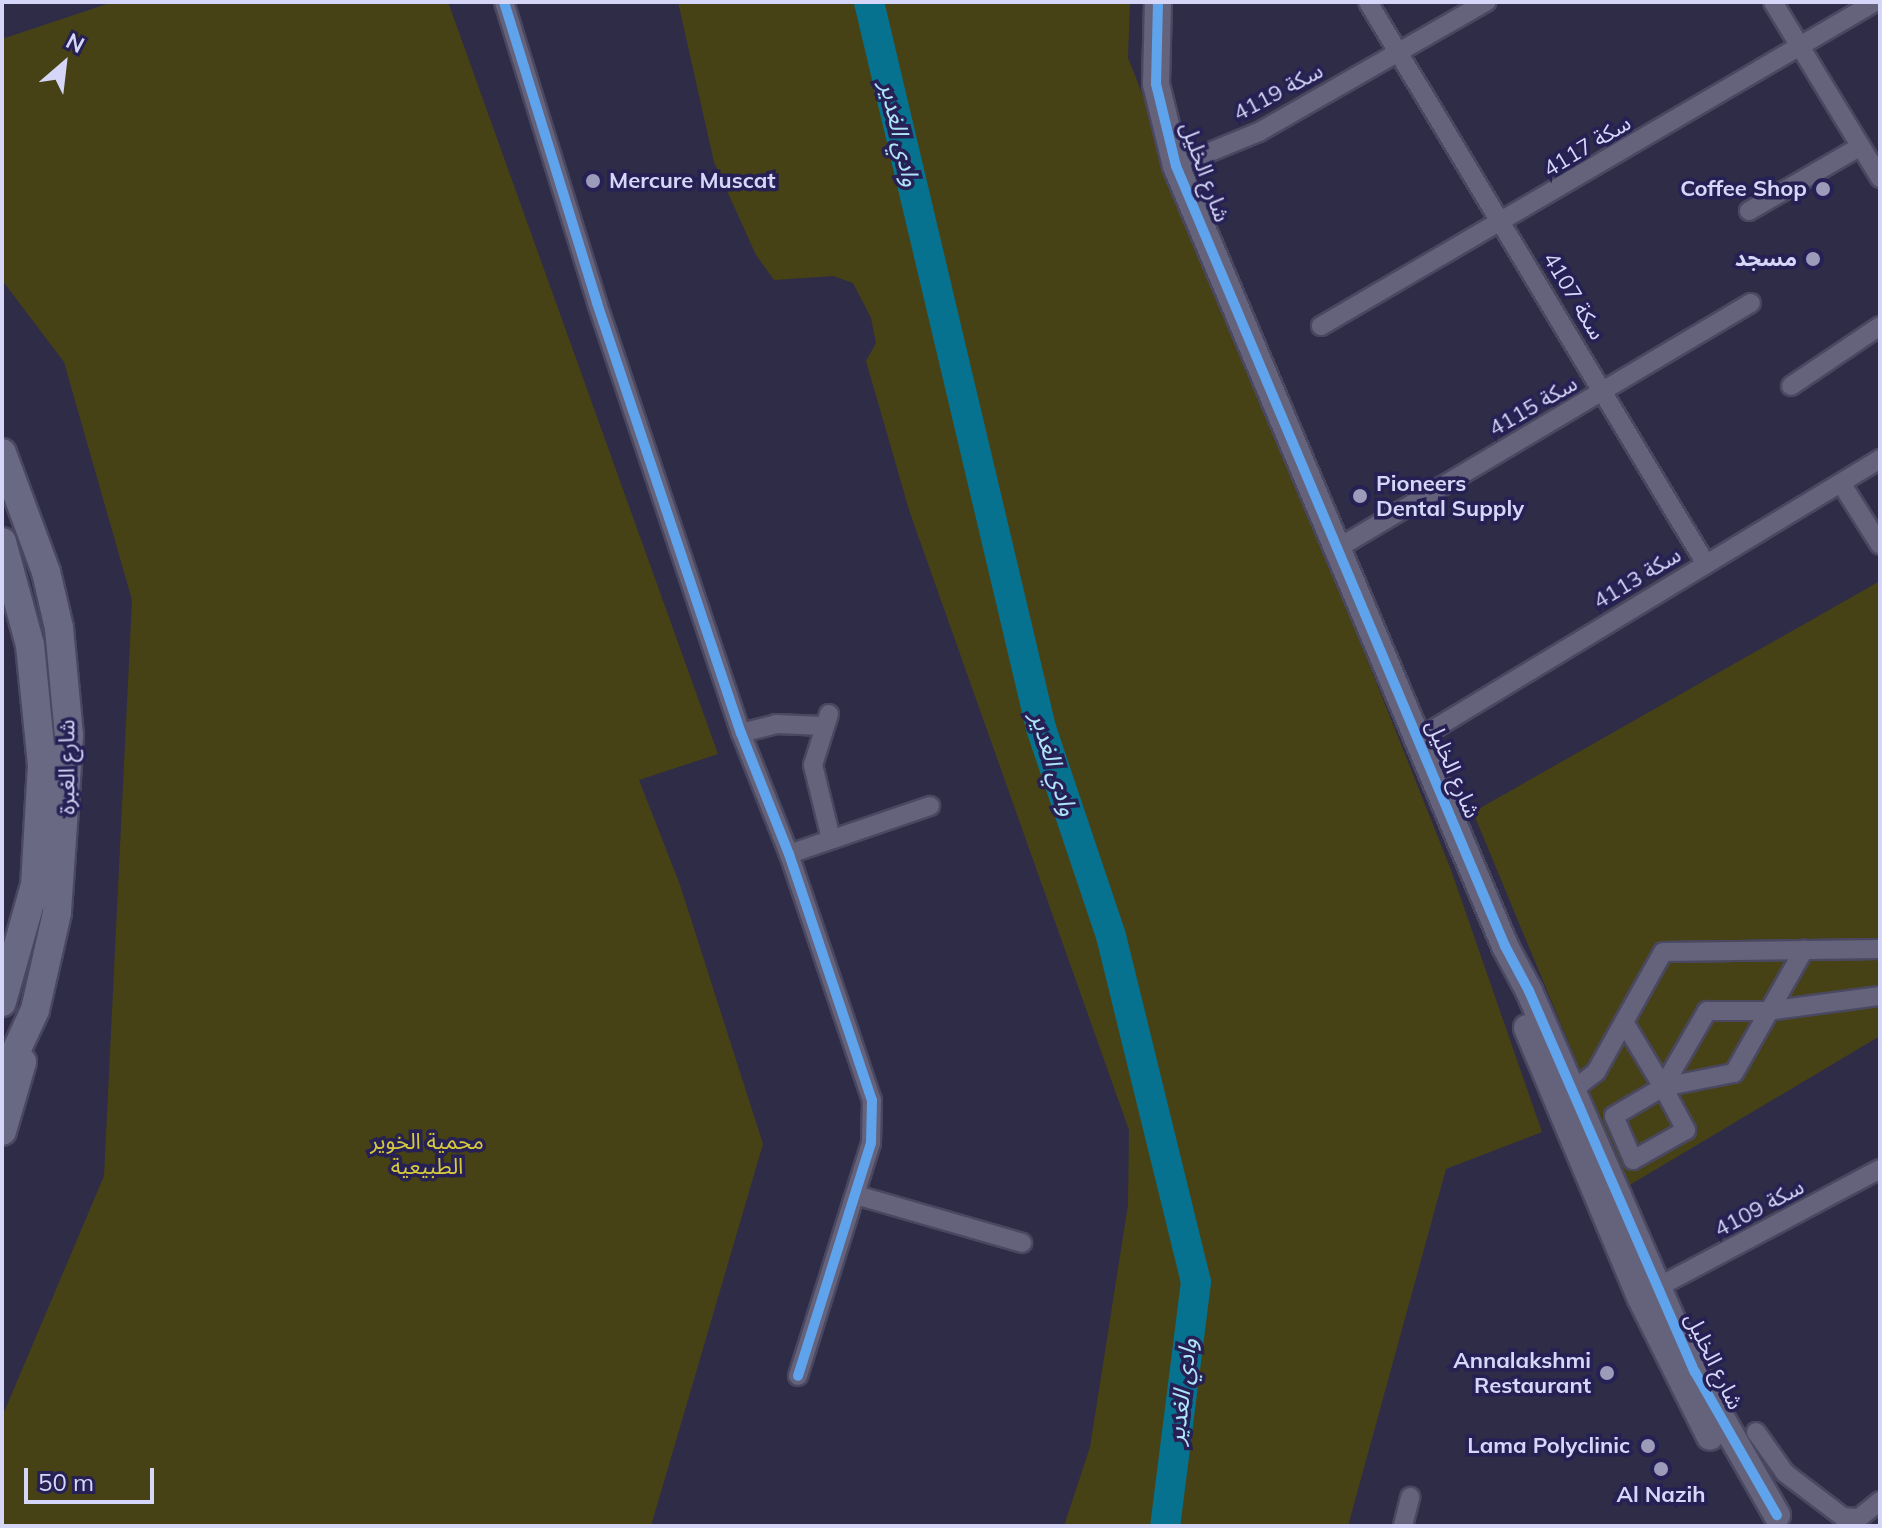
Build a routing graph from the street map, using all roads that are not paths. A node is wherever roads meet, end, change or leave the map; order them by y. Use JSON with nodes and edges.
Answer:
{"nodes":[{"id":1,"x":504,"y":2,"type":"edge"},
{"id":2,"x":1158,"y":2,"type":"edge"},
{"id":3,"x":1368,"y":2,"type":"edge"},
{"id":4,"x":1486,"y":2,"type":"edge"},
{"id":5,"x":1773,"y":2,"type":"edge"},
{"id":6,"x":1875,"y":2,"type":"edge"},
{"id":7,"x":1802,"y":46,"type":"junction"},
{"id":8,"x":1398,"y":53,"type":"junction"},
{"id":9,"x":1861,"y":146,"type":"junction"},
{"id":10,"x":1176,"y":166,"type":"junction"},
{"id":11,"x":1880,"y":178,"type":"edge"},
{"id":12,"x":1749,"y":211,"type":"dead end"},
{"id":13,"x":1503,"y":223,"type":"junction"},
{"id":14,"x":1751,"y":303,"type":"dead end"},
{"id":15,"x":1321,"y":326,"type":"dead end"},
{"id":16,"x":1880,"y":326,"type":"edge"},
{"id":17,"x":1791,"y":386,"type":"dead end"},
{"id":18,"x":1604,"y":392,"type":"junction"},
{"id":19,"x":2,"y":453,"type":"edge"},
{"id":20,"x":1880,"y":459,"type":"edge"},
{"id":21,"x":1841,"y":483,"type":"junction"},
{"id":22,"x":2,"y":542,"type":"edge"},
{"id":23,"x":1880,"y":545,"type":"edge"},
{"id":24,"x":1338,"y":548,"type":"junction"},
{"id":25,"x":1706,"y":564,"type":"junction"},
{"id":26,"x":741,"y":733,"type":"junction"},
{"id":27,"x":1419,"y":738,"type":"junction"},
{"id":28,"x":930,"y":806,"type":"dead end"},
{"id":29,"x":831,"y":839,"type":"junction"},
{"id":30,"x":789,"y":854,"type":"junction"},
{"id":31,"x":1880,"y":949,"type":"edge"},
{"id":32,"x":1804,"y":950,"type":"junction"},
{"id":33,"x":1880,"y":996,"type":"edge"},
{"id":34,"x":2,"y":1002,"type":"edge"},
{"id":35,"x":35,"y":1010,"type":"junction"},
{"id":36,"x":1767,"y":1011,"type":"junction"},
{"id":37,"x":1624,"y":1022,"type":"junction"},
{"id":38,"x":2,"y":1081,"type":"edge"},
{"id":39,"x":1663,"y":1087,"type":"junction"},
{"id":40,"x":1564,"y":1098,"type":"junction"},
{"id":41,"x":2,"y":1131,"type":"edge"},
{"id":42,"x":1880,"y":1169,"type":"edge"},
{"id":43,"x":856,"y":1195,"type":"junction"},
{"id":44,"x":1022,"y":1243,"type":"dead end"},
{"id":45,"x":1658,"y":1287,"type":"junction"},
{"id":46,"x":798,"y":1376,"type":"dead end"},
{"id":47,"x":1756,"y":1432,"type":"dead end"},
{"id":48,"x":1410,"y":1497,"type":"dead end"},
{"id":49,"x":1880,"y":1501,"type":"edge"},
{"id":50,"x":1777,"y":1522,"type":"edge"},
{"id":51,"x":1403,"y":1526,"type":"edge"}],
"edges":[{"from":1,"to":26,"type":"street"},
{"from":2,"to":10,"type":"street","name":"شارع الخليل"},
{"from":3,"to":8,"type":"street"},
{"from":4,"to":8,"type":"street","name":"سكة 4119"},
{"from":5,"to":7,"type":"street"},
{"from":6,"to":7,"type":"street","name":"سكة 4117"},
{"from":7,"to":9,"type":"street"},
{"from":7,"to":13,"type":"street","name":"سكة 4117"},
{"from":8,"to":10,"type":"street","name":"سكة 4119"},
{"from":8,"to":13,"type":"street","name":"سكة 4107"},
{"from":9,"to":11,"type":"street"},
{"from":9,"to":12,"type":"street"},
{"from":10,"to":24,"type":"street","name":"شارع الخليل"},
{"from":13,"to":15,"type":"street","name":"سكة 4117"},
{"from":13,"to":18,"type":"street","name":"سكة 4107"},
{"from":14,"to":18,"type":"street","name":"سكة 4115"},
{"from":16,"to":17,"type":"street"},
{"from":18,"to":24,"type":"street","name":"سكة 4115"},
{"from":18,"to":25,"type":"street","name":"سكة 4107"},
{"from":19,"to":35,"type":"main road","name":"شارع الغبرة"},
{"from":20,"to":21,"type":"street","name":"سكة 4113"},
{"from":21,"to":23,"type":"street"},
{"from":21,"to":25,"type":"street","name":"سكة 4113"},
{"from":22,"to":34,"type":"main road"},
{"from":24,"to":27,"type":"street","name":"شارع الخليل"},
{"from":25,"to":27,"type":"street","name":"سكة 4113"},
{"from":26,"to":29,"type":"street"},
{"from":26,"to":30,"type":"street"},
{"from":27,"to":40,"type":"street","name":"شارع الخليل"},
{"from":28,"to":29,"type":"street"},
{"from":29,"to":30,"type":"street"},
{"from":30,"to":43,"type":"street"},
{"from":31,"to":32,"type":"street"},
{"from":32,"to":36,"type":"street"},
{"from":32,"to":37,"type":"street"},
{"from":33,"to":36,"type":"street"},
{"from":35,"to":38,"type":"main road","name":"شارع الغبرة"},
{"from":35,"to":41,"type":"main road"},
{"from":36,"to":39,"type":"street"},
{"from":36,"to":39,"type":"street"},
{"from":37,"to":39,"type":"street"},
{"from":37,"to":40,"type":"street"},
{"from":40,"to":45,"type":"street","name":"شارع الخليل"},
{"from":40,"to":50,"type":"street","name":"شارع الخليل"},
{"from":42,"to":45,"type":"street","name":"سكة 4109"},
{"from":43,"to":44,"type":"street"},
{"from":43,"to":46,"type":"street"},
{"from":45,"to":50,"type":"street","name":"شارع الخليل"},
{"from":47,"to":49,"type":"street"},
{"from":48,"to":51,"type":"street"}]}
